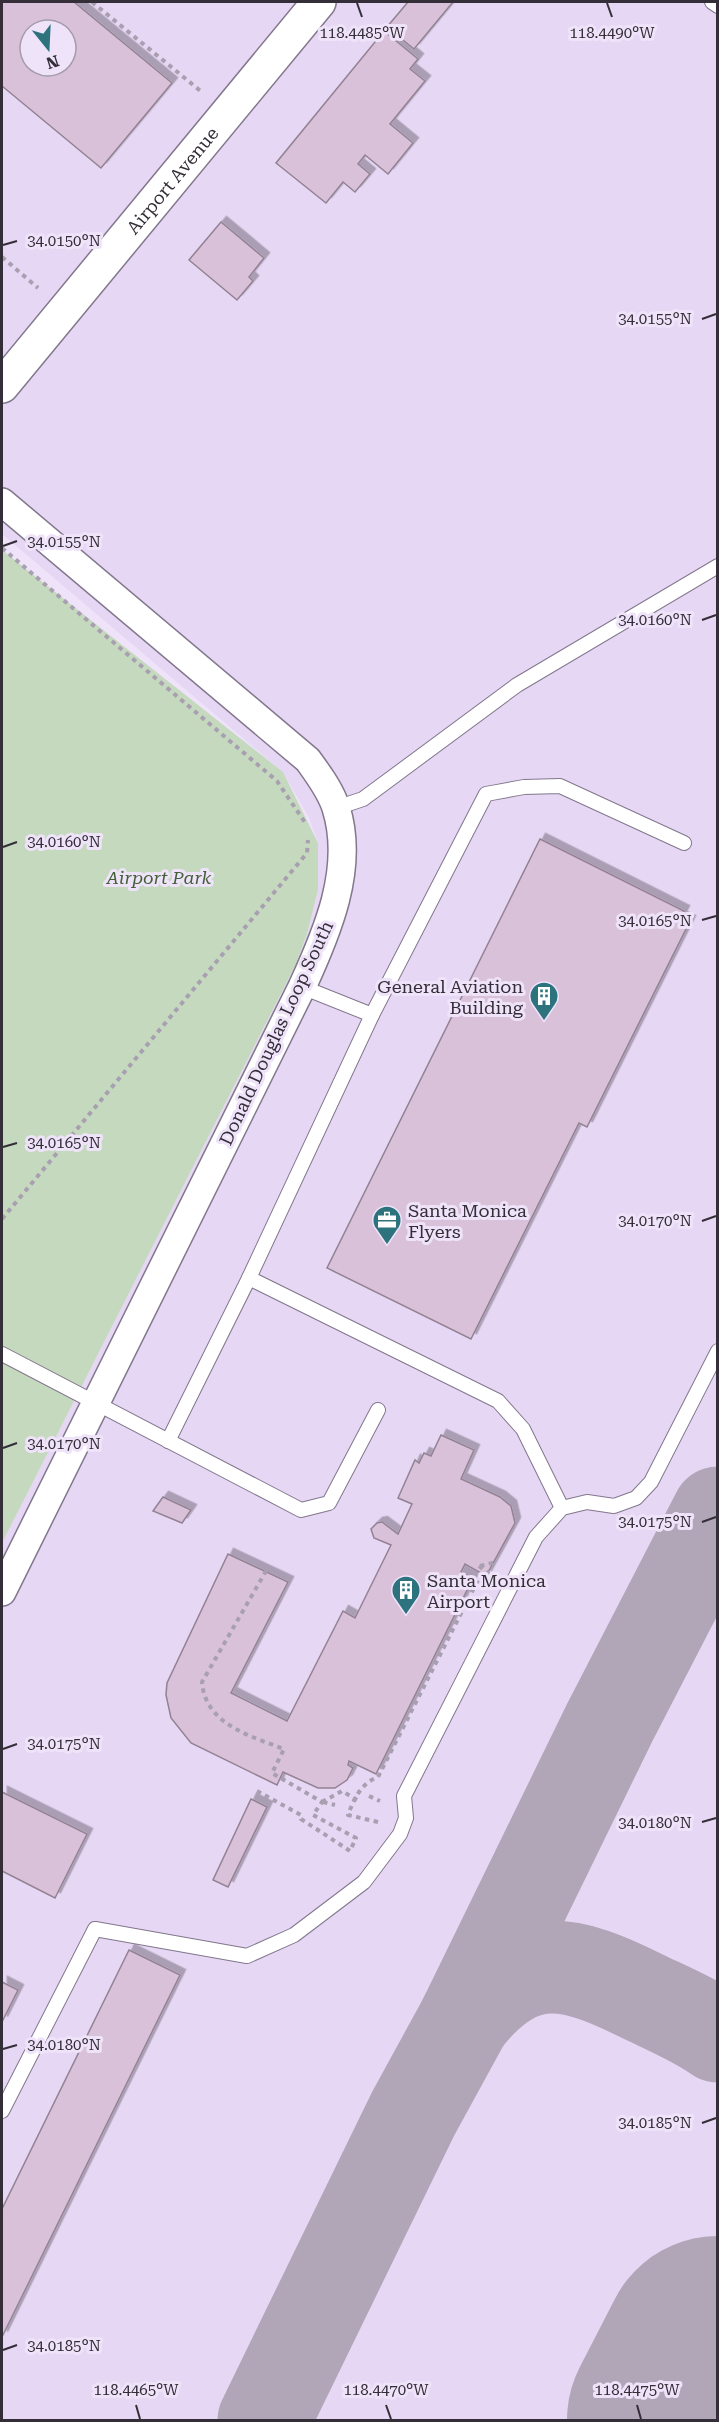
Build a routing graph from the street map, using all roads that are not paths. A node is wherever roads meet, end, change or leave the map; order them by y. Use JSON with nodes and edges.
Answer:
{"nodes":[{"id":1,"x":319,"y":2,"type":"edge"},
{"id":2,"x":712,"y":2,"type":"edge"},
{"id":3,"x":717,"y":6,"type":"edge"},
{"id":4,"x":2,"y":386,"type":"edge"},
{"id":5,"x":2,"y":502,"type":"edge"},
{"id":6,"x":717,"y":566,"type":"edge"},
{"id":7,"x":336,"y":808,"type":"junction"},
{"id":8,"x":684,"y":843,"type":"dead end"},
{"id":9,"x":302,"y":987,"type":"junction"},
{"id":10,"x":372,"y":1015,"type":"junction"},
{"id":11,"x":249,"y":1278,"type":"junction"},
{"id":12,"x":717,"y":1351,"type":"edge"},
{"id":13,"x":2,"y":1354,"type":"edge"},
{"id":14,"x":97,"y":1404,"type":"junction"},
{"id":15,"x":378,"y":1410,"type":"dead end"},
{"id":16,"x":168,"y":1441,"type":"junction"},
{"id":17,"x":562,"y":1508,"type":"junction"},
{"id":18,"x":2,"y":1592,"type":"edge"},
{"id":19,"x":2,"y":2111,"type":"edge"}],
"edges":[{"from":1,"to":4,"type":"street","name":"Airport Avenue"},
{"from":2,"to":3,"type":"lane"},
{"from":5,"to":7,"type":"street","name":"Donald Douglas Loop South"},
{"from":6,"to":7,"type":"lane"},
{"from":7,"to":9,"type":"street","name":"Donald Douglas Loop South"},
{"from":8,"to":10,"type":"lane"},
{"from":9,"to":10,"type":"lane"},
{"from":9,"to":14,"type":"street","name":"Donald Douglas Loop South"},
{"from":10,"to":11,"type":"lane"},
{"from":11,"to":16,"type":"lane"},
{"from":11,"to":17,"type":"lane"},
{"from":12,"to":17,"type":"lane"},
{"from":13,"to":14,"type":"lane"},
{"from":14,"to":16,"type":"lane"},
{"from":14,"to":18,"type":"street","name":"Donald Douglas Loop South"},
{"from":15,"to":16,"type":"lane"},
{"from":17,"to":19,"type":"lane"}]}
